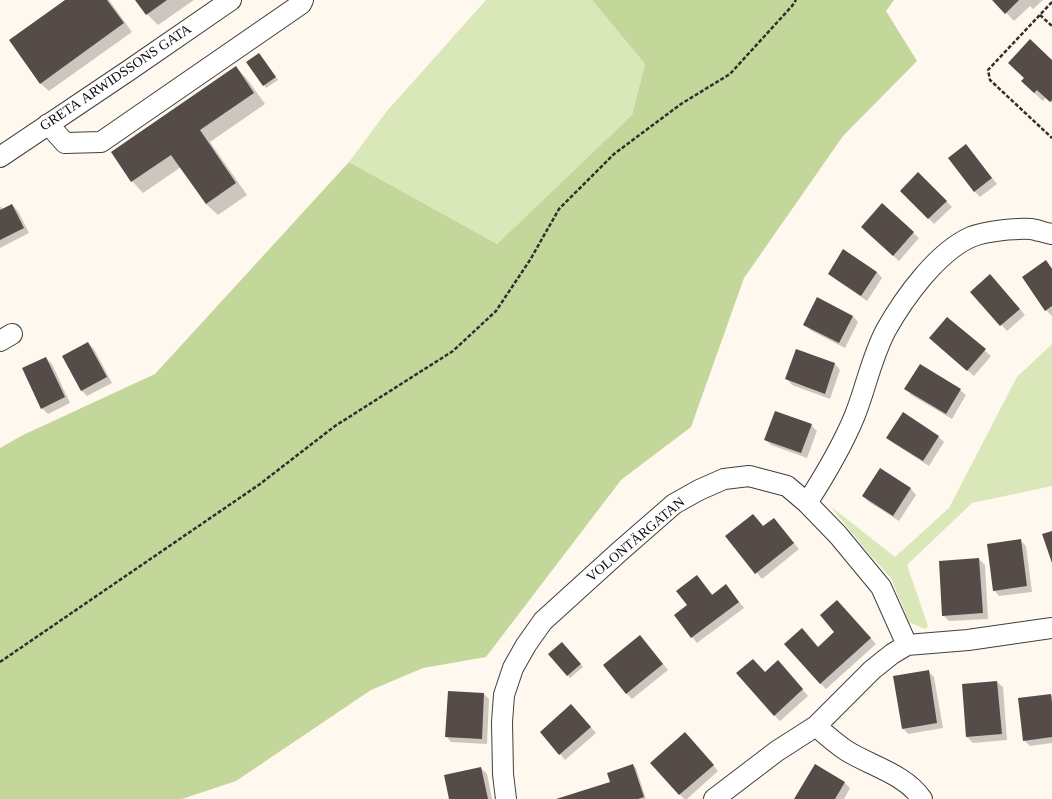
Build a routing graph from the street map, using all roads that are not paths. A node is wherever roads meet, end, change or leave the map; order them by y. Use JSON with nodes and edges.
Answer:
{"nodes":[{"id":1,"x":231,"y":0,"type":"edge"},
{"id":2,"x":303,"y":0,"type":"edge"},
{"id":3,"x":48,"y":124,"type":"junction"},
{"id":4,"x":0,"y":157,"type":"edge"},
{"id":5,"x":1052,"y":234,"type":"edge"},
{"id":6,"x":806,"y":503,"type":"junction"},
{"id":7,"x":1052,"y":628,"type":"edge"},
{"id":8,"x":907,"y":645,"type":"junction"},
{"id":9,"x":816,"y":726,"type":"junction"},
{"id":10,"x":506,"y":799,"type":"edge"},
{"id":11,"x":714,"y":799,"type":"edge"},
{"id":12,"x":922,"y":799,"type":"edge"}],
"edges":[{"from":1,"to":3,"type":"street","name":"GRETA ARWIDSSONS GATA"},
{"from":2,"to":3,"type":"street"},
{"from":3,"to":4,"type":"street","name":"GRETA ARWIDSSONS GATA"},
{"from":5,"to":6,"type":"street"},
{"from":6,"to":8,"type":"street","name":"VOLONTÄRGATAN"},
{"from":6,"to":10,"type":"street","name":"VOLONTÄRGATAN"},
{"from":7,"to":8,"type":"street"},
{"from":8,"to":9,"type":"street"},
{"from":9,"to":11,"type":"street"},
{"from":9,"to":12,"type":"street"}]}
